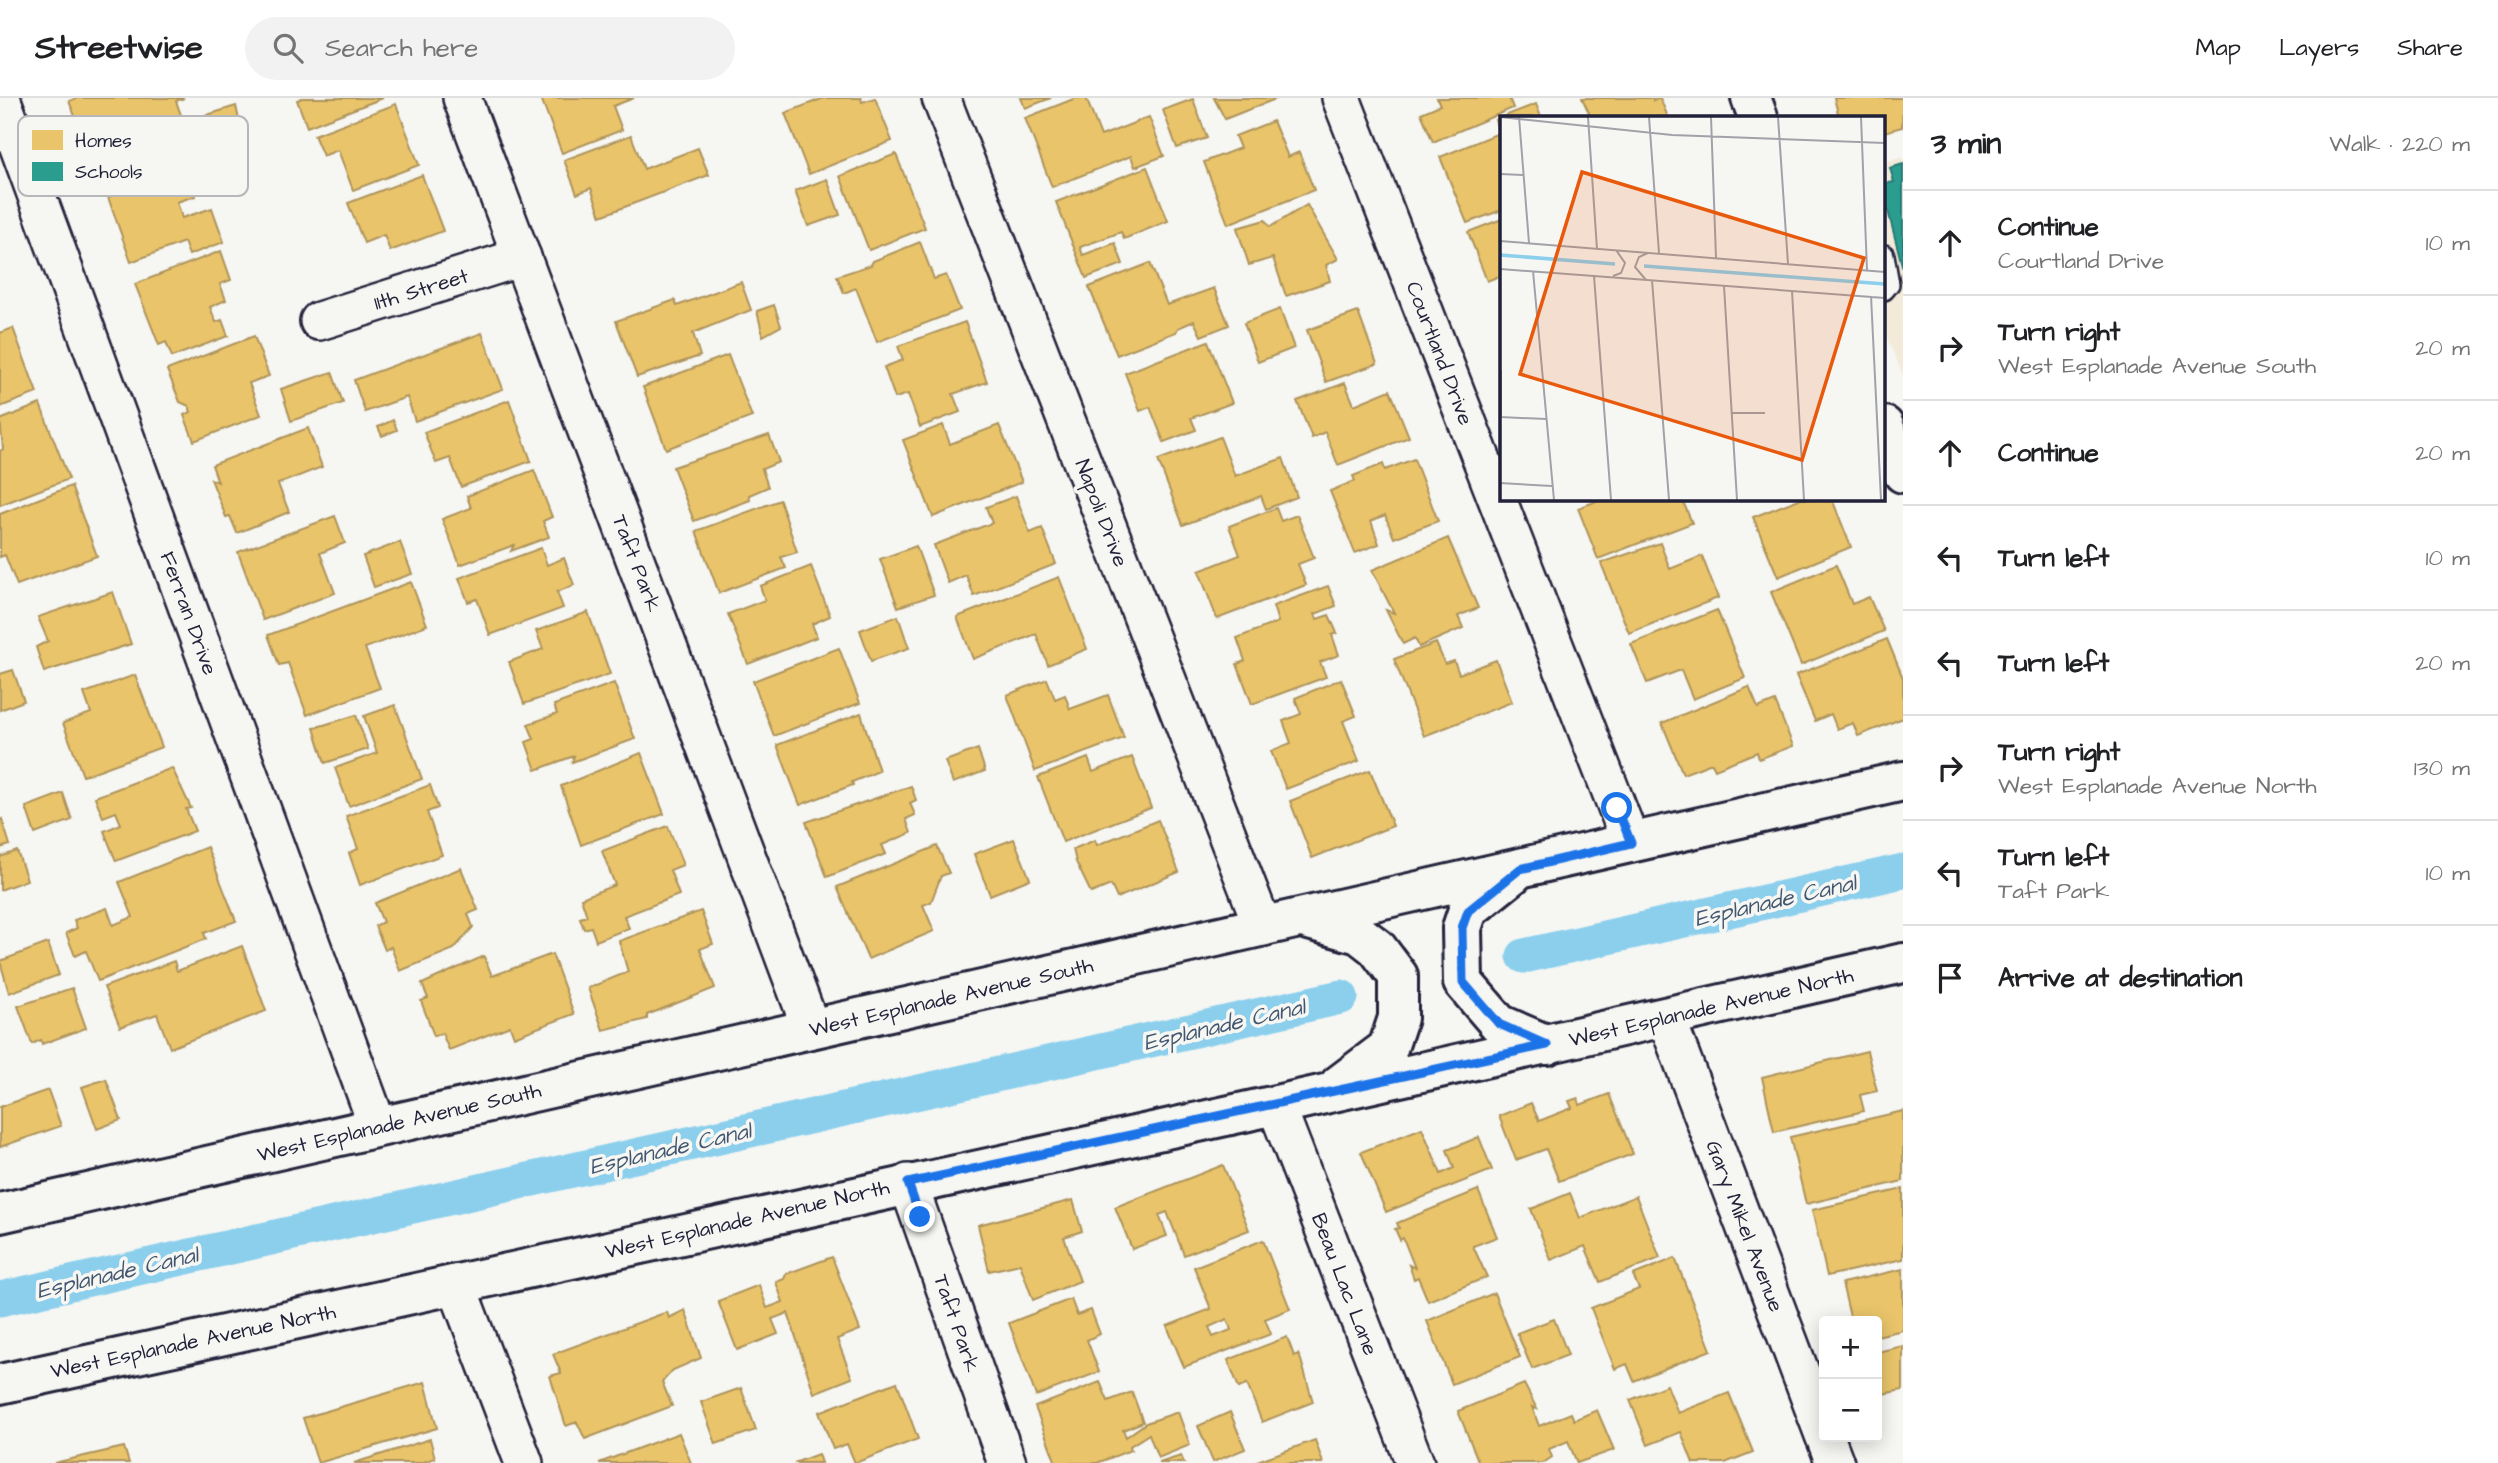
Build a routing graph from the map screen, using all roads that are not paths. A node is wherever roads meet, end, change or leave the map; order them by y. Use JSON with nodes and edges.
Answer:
{"nodes":[{"id":1,"x":1,"y":98,"type":"edge"},
{"id":2,"x":462,"y":98,"type":"edge"},
{"id":3,"x":941,"y":98,"type":"edge"},
{"id":4,"x":1341,"y":98,"type":"edge"},
{"id":5,"x":1751,"y":98,"type":"edge"},
{"id":6,"x":1758,"y":116,"type":"edge"},
{"id":7,"x":18,"y":144,"type":"edge"},
{"id":8,"x":37,"y":196,"type":"edge"},
{"id":9,"x":522,"y":257,"type":"junction"},
{"id":10,"x":1885,"y":261,"type":"edge"},
{"id":11,"x":1885,"y":289,"type":"edge"},
{"id":12,"x":319,"y":321,"type":"dead end"},
{"id":13,"x":1885,"y":428,"type":"edge"},
{"id":14,"x":1903,"y":473,"type":"edge"},
{"id":15,"x":1903,"y":781,"type":"edge"},
{"id":16,"x":1631,"y":843,"type":"junction"},
{"id":17,"x":1520,"y":869,"type":"junction"},
{"id":18,"x":1302,"y":919,"type":"junction"},
{"id":19,"x":1263,"y":927,"type":"junction"},
{"id":20,"x":1903,"y":963,"type":"edge"},
{"id":21,"x":1666,"y":1017,"type":"junction"},
{"id":22,"x":811,"y":1028,"type":"junction"},
{"id":23,"x":1547,"y":1045,"type":"junction"},
{"id":24,"x":1332,"y":1091,"type":"junction"},
{"id":25,"x":1276,"y":1105,"type":"junction"},
{"id":26,"x":378,"y":1127,"type":"junction"},
{"id":27,"x":908,"y":1183,"type":"junction"},
{"id":28,"x":0,"y":1213,"type":"edge"},
{"id":29,"x":456,"y":1284,"type":"junction"},
{"id":30,"x":0,"y":1384,"type":"edge"},
{"id":31,"x":1819,"y":1423,"type":"edge"},
{"id":32,"x":1826,"y":1442,"type":"edge"},
{"id":33,"x":524,"y":1463,"type":"edge"},
{"id":34,"x":1007,"y":1463,"type":"edge"},
{"id":35,"x":1415,"y":1463,"type":"edge"},
{"id":36,"x":1835,"y":1463,"type":"edge"}],
"edges":[{"from":1,"to":7,"type":"street","name":"Ferran Drive"},
{"from":2,"to":9,"type":"street","name":"Taft Park"},
{"from":3,"to":19,"type":"street","name":"Napoli Drive"},
{"from":4,"to":16,"type":"street","name":"Courtland Drive"},
{"from":5,"to":6,"type":"main road"},
{"from":8,"to":26,"type":"street","name":"Ferran Drive"},
{"from":9,"to":12,"type":"street","name":"11th Street"},
{"from":9,"to":22,"type":"street","name":"Taft Park"},
{"from":10,"to":11,"type":"lane"},
{"from":13,"to":14,"type":"main road"},
{"from":15,"to":16,"type":"main road","name":"West Esplanade Avenue South"},
{"from":16,"to":17,"type":"main road","name":"West Esplanade Avenue South"},
{"from":17,"to":18,"type":"main road","name":"West Esplanade Avenue South"},
{"from":17,"to":23,"type":"main road"},
{"from":18,"to":19,"type":"main road","name":"West Esplanade Avenue South"},
{"from":18,"to":24,"type":"main road"},
{"from":19,"to":22,"type":"main road","name":"West Esplanade Avenue South"},
{"from":20,"to":21,"type":"main road","name":"West Esplanade Avenue North"},
{"from":21,"to":23,"type":"main road","name":"West Esplanade Avenue North"},
{"from":21,"to":31,"type":"street","name":"Gary Mikel Avenue"},
{"from":22,"to":26,"type":"main road","name":"West Esplanade Avenue South"},
{"from":23,"to":24,"type":"main road","name":"West Esplanade Avenue North"},
{"from":24,"to":25,"type":"main road","name":"West Esplanade Avenue North"},
{"from":25,"to":27,"type":"main road","name":"West Esplanade Avenue North"},
{"from":25,"to":35,"type":"street","name":"Beau Lac Lane"},
{"from":26,"to":28,"type":"main road","name":"West Esplanade Avenue South"},
{"from":27,"to":29,"type":"main road","name":"West Esplanade Avenue North"},
{"from":27,"to":34,"type":"street","name":"Taft Park"},
{"from":29,"to":30,"type":"main road","name":"West Esplanade Avenue North"},
{"from":29,"to":33,"type":"street"},
{"from":32,"to":36,"type":"street","name":"Gary Mikel Avenue"}]}
